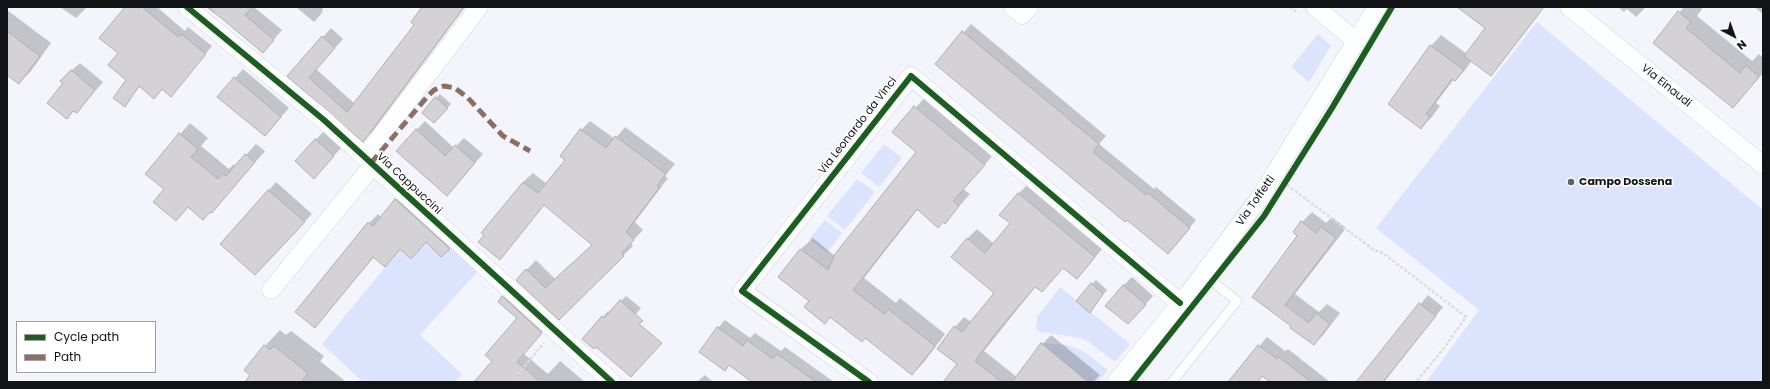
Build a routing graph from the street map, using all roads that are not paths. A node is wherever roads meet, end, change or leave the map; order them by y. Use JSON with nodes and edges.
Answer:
{"nodes":[{"id":1,"x":187,"y":7,"type":"edge"},
{"id":2,"x":479,"y":7,"type":"edge"},
{"id":3,"x":1013,"y":7,"type":"edge"},
{"id":4,"x":1029,"y":7,"type":"edge"},
{"id":5,"x":1377,"y":7,"type":"edge"},
{"id":6,"x":1569,"y":7,"type":"edge"},
{"id":7,"x":1308,"y":12,"type":"edge"},
{"id":8,"x":1356,"y":41,"type":"junction"},
{"id":9,"x":369,"y":161,"type":"junction"},
{"id":10,"x":1763,"y":165,"type":"edge"},
{"id":11,"x":1203,"y":274,"type":"junction"},
{"id":12,"x":271,"y":290,"type":"dead end"},
{"id":13,"x":1180,"y":303,"type":"junction"},
{"id":14,"x":1121,"y":377,"type":"edge"},
{"id":15,"x":866,"y":381,"type":"edge"},
{"id":16,"x":612,"y":382,"type":"edge"},
{"id":17,"x":1139,"y":382,"type":"edge"},
{"id":18,"x":1172,"y":382,"type":"edge"}],
"edges":[{"from":1,"to":9,"type":"street","name":"Via Cappuccini"},
{"from":2,"to":9,"type":"street","name":"Via Cappuccini"},
{"from":3,"to":4,"type":"street"},
{"from":5,"to":8,"type":"street","name":"Via Toffetti"},
{"from":6,"to":10,"type":"street","name":"Via Einaudi"},
{"from":7,"to":8,"type":"street"},
{"from":8,"to":11,"type":"street","name":"Via Toffetti"},
{"from":9,"to":12,"type":"street","name":"Via Cappuccini"},
{"from":9,"to":16,"type":"street","name":"Via Cappuccini"},
{"from":11,"to":13,"type":"street","name":"Via Toffetti"},
{"from":11,"to":18,"type":"lane"},
{"from":13,"to":14,"type":"street","name":"Via Toffetti"},
{"from":13,"to":15,"type":"street","name":"Via Leonardo da Vinci"},
{"from":14,"to":17,"type":"lane"}]}
